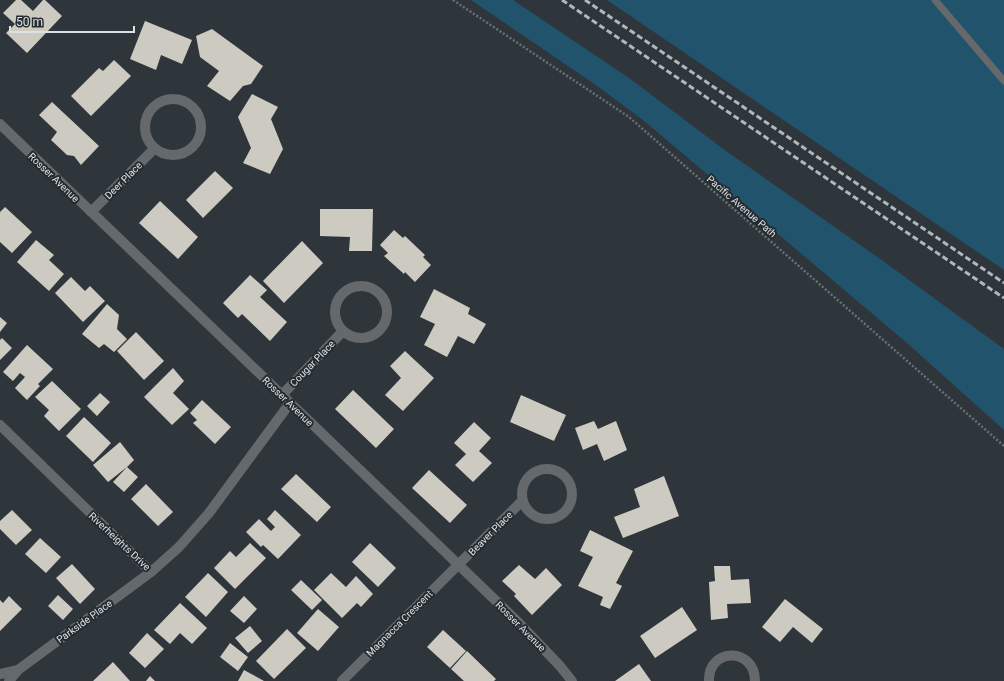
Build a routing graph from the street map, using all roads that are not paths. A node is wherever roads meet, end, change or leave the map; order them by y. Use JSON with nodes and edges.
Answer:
{"nodes":[{"id":1,"x":935,"y":0,"type":"edge"},
{"id":2,"x":1004,"y":81,"type":"edge"},
{"id":3,"x":0,"y":124,"type":"edge"},
{"id":4,"x":155,"y":148,"type":"junction"},
{"id":5,"x":91,"y":212,"type":"junction"},
{"id":6,"x":343,"y":331,"type":"junction"},
{"id":7,"x":282,"y":396,"type":"junction"},
{"id":8,"x":290,"y":403,"type":"junction"},
{"id":9,"x":0,"y":426,"type":"edge"},
{"id":10,"x":522,"y":501,"type":"junction"},
{"id":11,"x":457,"y":565,"type":"junction"},
{"id":12,"x":151,"y":572,"type":"junction"},
{"id":13,"x":18,"y":670,"type":"junction"},
{"id":14,"x":0,"y":674,"type":"edge"},
{"id":15,"x":9,"y":681,"type":"edge"},
{"id":16,"x":342,"y":681,"type":"edge"},
{"id":17,"x":572,"y":681,"type":"edge"},
{"id":18,"x":709,"y":681,"type":"edge"},
{"id":19,"x":755,"y":681,"type":"edge"}],
"edges":[{"from":1,"to":2,"type":"lane"},
{"from":3,"to":5,"type":"street","name":"Rosser Avenue"},
{"from":4,"to":4,"type":"street"},
{"from":4,"to":5,"type":"street","name":"Deer Place"},
{"from":5,"to":7,"type":"street","name":"Rosser Avenue"},
{"from":6,"to":6,"type":"street","name":"Cougar Place"},
{"from":6,"to":7,"type":"street","name":"Cougar Place"},
{"from":7,"to":8,"type":"street","name":"Rosser Avenue"},
{"from":8,"to":11,"type":"street","name":"Rosser Avenue"},
{"from":8,"to":12,"type":"street","name":"Riverheights Drive"},
{"from":9,"to":12,"type":"street","name":"Riverheights Drive"},
{"from":10,"to":10,"type":"street","name":"Beaver Place"},
{"from":10,"to":11,"type":"street","name":"Beaver Place"},
{"from":11,"to":16,"type":"street","name":"Magnacca Crescent"},
{"from":11,"to":17,"type":"street","name":"Rosser Avenue"},
{"from":12,"to":13,"type":"street","name":"Parkside Place"},
{"from":13,"to":14,"type":"street","name":"Parkside Place"},
{"from":13,"to":15,"type":"street","name":"Parkside Place"},
{"from":18,"to":19,"type":"street"}]}
